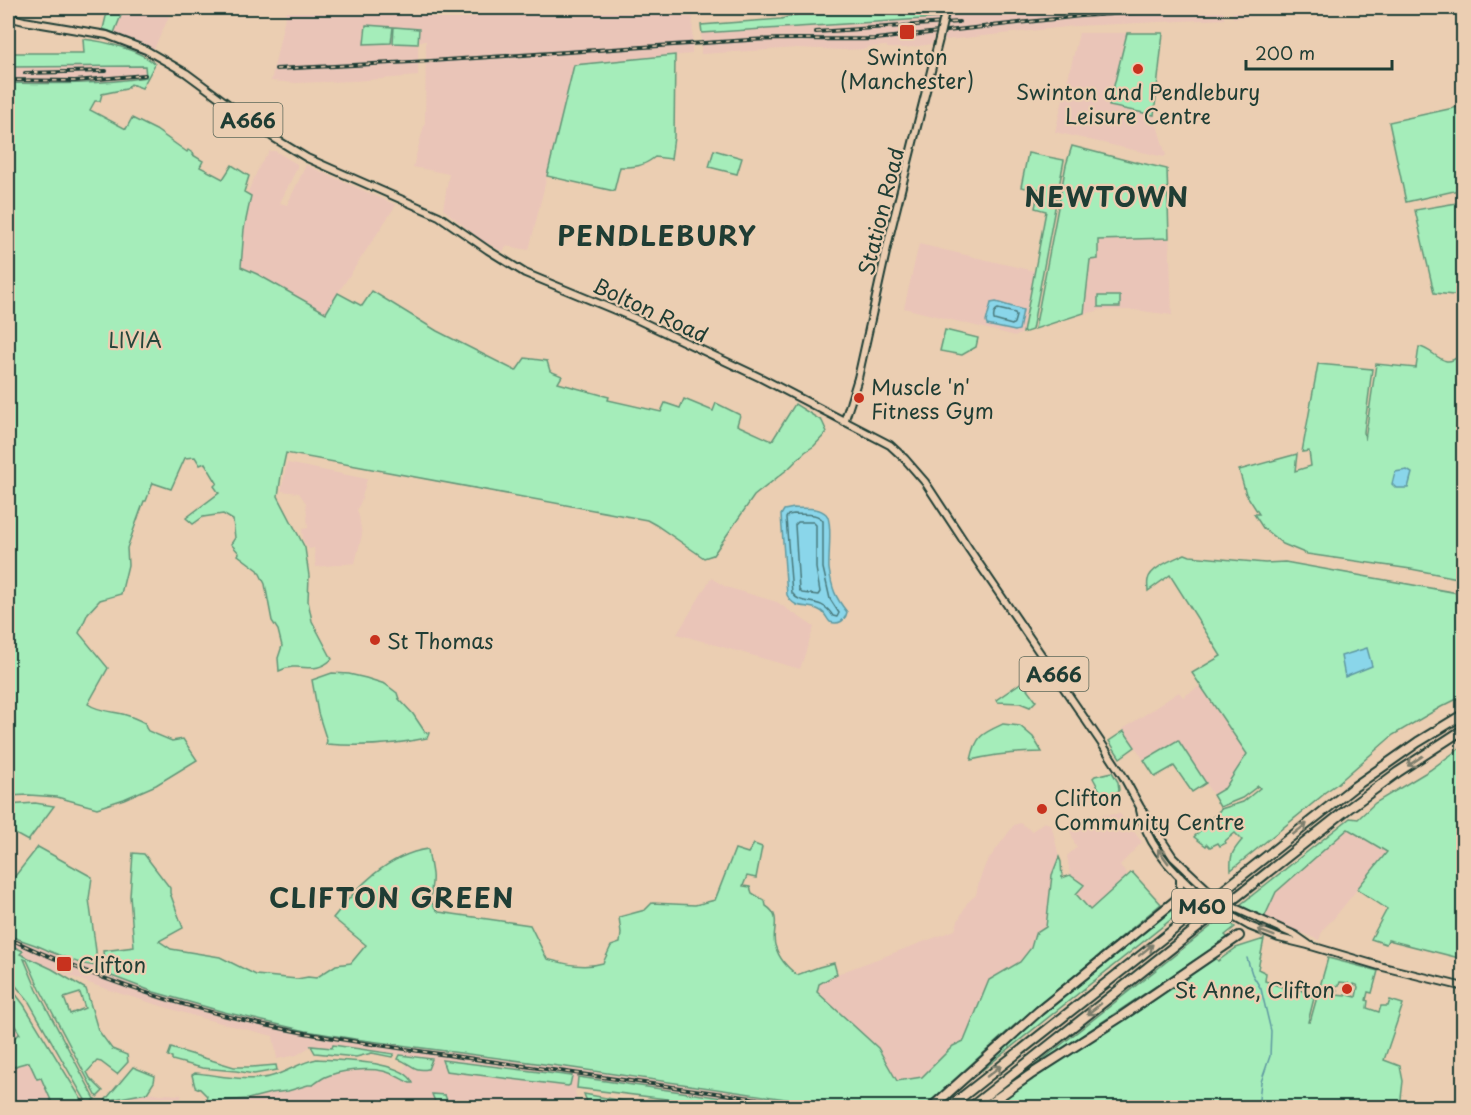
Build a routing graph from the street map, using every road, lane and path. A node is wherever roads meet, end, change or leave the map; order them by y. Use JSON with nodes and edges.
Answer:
{"nodes":[{"id":1,"x":946,"y":8,"type":"edge"},
{"id":2,"x":8,"y":17,"type":"edge"},
{"id":3,"x":844,"y":422,"type":"junction"},
{"id":4,"x":1464,"y":714,"type":"edge"},
{"id":5,"x":1464,"y":729,"type":"edge"},
{"id":6,"x":1140,"y":807,"type":"junction"},
{"id":7,"x":1180,"y":877,"type":"junction"},
{"id":8,"x":1191,"y":888,"type":"junction"},
{"id":9,"x":1205,"y":888,"type":"junction"},
{"id":10,"x":1175,"y":901,"type":"junction"},
{"id":11,"x":1244,"y":913,"type":"junction"},
{"id":12,"x":1249,"y":926,"type":"junction"},
{"id":13,"x":1239,"y":936,"type":"joint"},
{"id":14,"x":1308,"y":945,"type":"junction"},
{"id":15,"x":1464,"y":987,"type":"edge"},
{"id":16,"x":931,"y":1107,"type":"edge"},
{"id":17,"x":948,"y":1107,"type":"edge"},
{"id":18,"x":970,"y":1107,"type":"edge"},
{"id":19,"x":983,"y":1107,"type":"edge"}],
"edges":[{"from":1,"to":3,"type":"main road","name":"Station Road","bridge":true},
{"from":2,"to":3,"type":"main road","name":"Bolton Road","number":"A666"},
{"from":3,"to":6,"type":"main road","name":"Bolton Road","number":"A666"},
{"from":17,"to":4,"type":"highway","number":"M60","one_way":true},
{"from":5,"to":18,"type":"highway","number":"M60","one_way":true},
{"from":7,"to":6,"type":"main road","name":"Bolton Road","number":"A666","one_way":true},
{"from":6,"to":9,"type":"main road","name":"Bolton Road","number":"A666"},
{"from":7,"to":8,"type":"main road","name":"Bolton Road","number":"A666"},
{"from":7,"to":10,"type":"main road"},
{"from":8,"to":9,"type":"main road"},
{"from":8,"to":10,"type":"main road"},
{"from":8,"to":12,"type":"main road","name":"Bolton Road","number":"A666","bridge":true},
{"from":9,"to":11,"type":"main road","number":"A666","bridge":true},
{"from":10,"to":16,"type":"highway","number":"M60"},
{"from":11,"to":12,"type":"main road"},
{"from":11,"to":14,"type":"main road","number":"A666"},
{"from":12,"to":13,"type":"main road"},
{"from":14,"to":12,"type":"main road","number":"A666","one_way":true},
{"from":13,"to":19,"type":"highway","number":"M60"},
{"from":14,"to":15,"type":"main road","number":"A666"}]}
